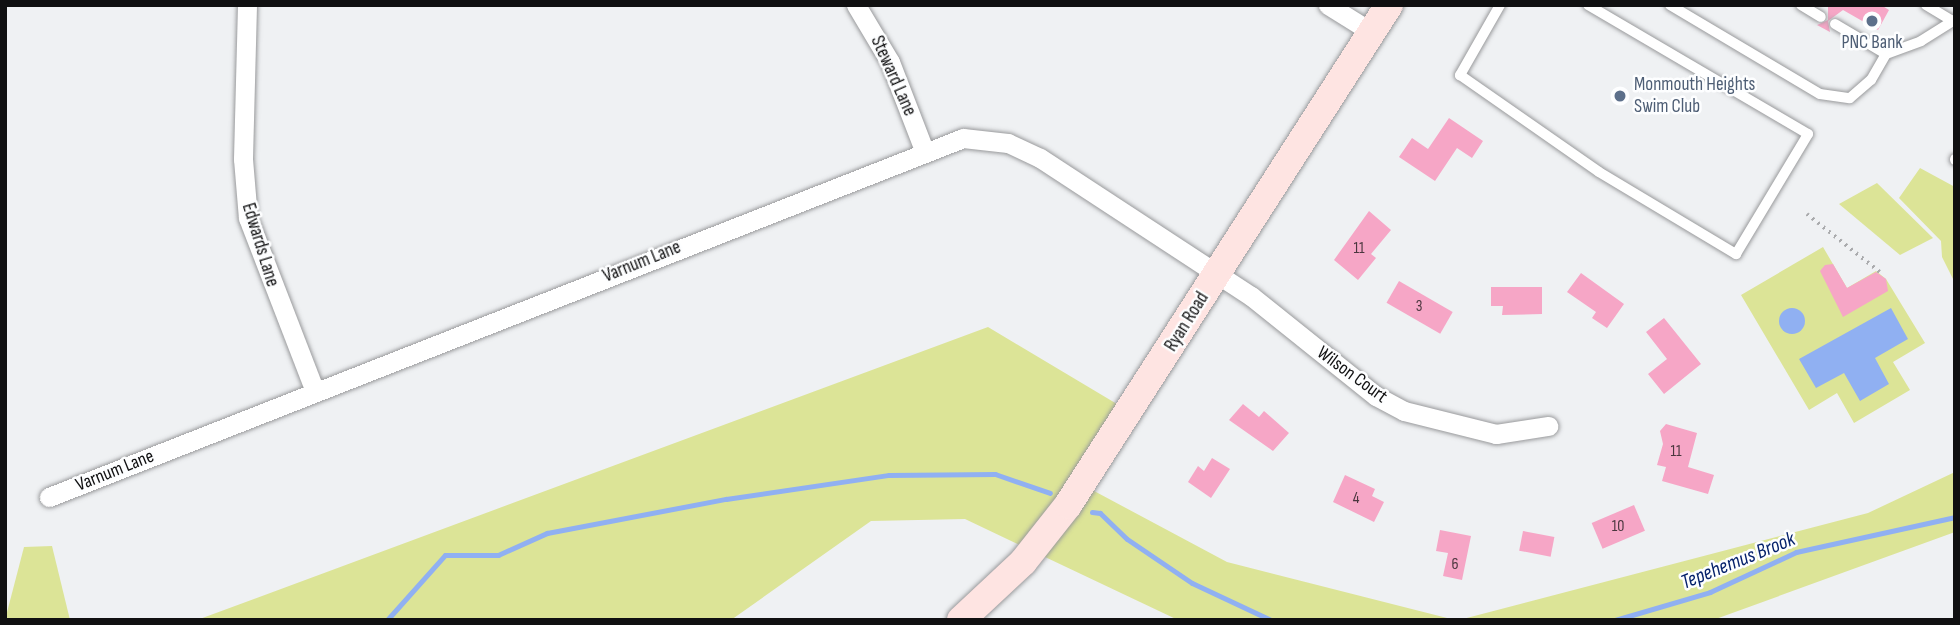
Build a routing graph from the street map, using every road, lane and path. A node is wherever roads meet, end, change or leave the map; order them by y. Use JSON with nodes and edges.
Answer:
{"nodes":[{"id":1,"x":247,"y":5,"type":"edge"},
{"id":2,"x":856,"y":5,"type":"edge"},
{"id":3,"x":1328,"y":5,"type":"edge"},
{"id":4,"x":1389,"y":5,"type":"edge"},
{"id":5,"x":1500,"y":5,"type":"edge"},
{"id":6,"x":1588,"y":5,"type":"edge"},
{"id":7,"x":1670,"y":5,"type":"edge"},
{"id":8,"x":1801,"y":5,"type":"edge"},
{"id":9,"x":1926,"y":5,"type":"edge"},
{"id":10,"x":1821,"y":17,"type":"dead end"},
{"id":11,"x":1954,"y":20,"type":"edge"},
{"id":12,"x":1835,"y":24,"type":"dead end"},
{"id":13,"x":1373,"y":33,"type":"junction"},
{"id":14,"x":1886,"y":54,"type":"junction"},
{"id":15,"x":924,"y":150,"type":"junction"},
{"id":16,"x":1807,"y":214,"type":"dead end"},
{"id":17,"x":1880,"y":271,"type":"dead end"},
{"id":18,"x":1217,"y":274,"type":"junction"},
{"id":19,"x":315,"y":392,"type":"junction"},
{"id":20,"x":1548,"y":426,"type":"dead end"},
{"id":21,"x":49,"y":496,"type":"dead end"},
{"id":22,"x":961,"y":620,"type":"edge"}],
"edges":[{"from":1,"to":19,"type":"street","name":"Edwards Lane"},
{"from":2,"to":15,"type":"street","name":"Steward Lane"},
{"from":3,"to":13,"type":"street"},
{"from":4,"to":13,"type":"street","name":"Ryan Road"},
{"from":5,"to":6,"type":"lane"},
{"from":7,"to":14,"type":"lane"},
{"from":8,"to":10,"type":"lane"},
{"from":9,"to":11,"type":"lane"},
{"from":11,"to":14,"type":"lane"},
{"from":12,"to":14,"type":"lane"},
{"from":13,"to":18,"type":"street","name":"Ryan Road"},
{"from":15,"to":18,"type":"street","name":"Varnum Lane"},
{"from":15,"to":19,"type":"street","name":"Varnum Lane"},
{"from":16,"to":17,"type":"path"},
{"from":18,"to":20,"type":"street","name":"Wilson Court"},
{"from":18,"to":22,"type":"street","name":"Ryan Road"},
{"from":19,"to":21,"type":"street","name":"Varnum Lane"}]}
